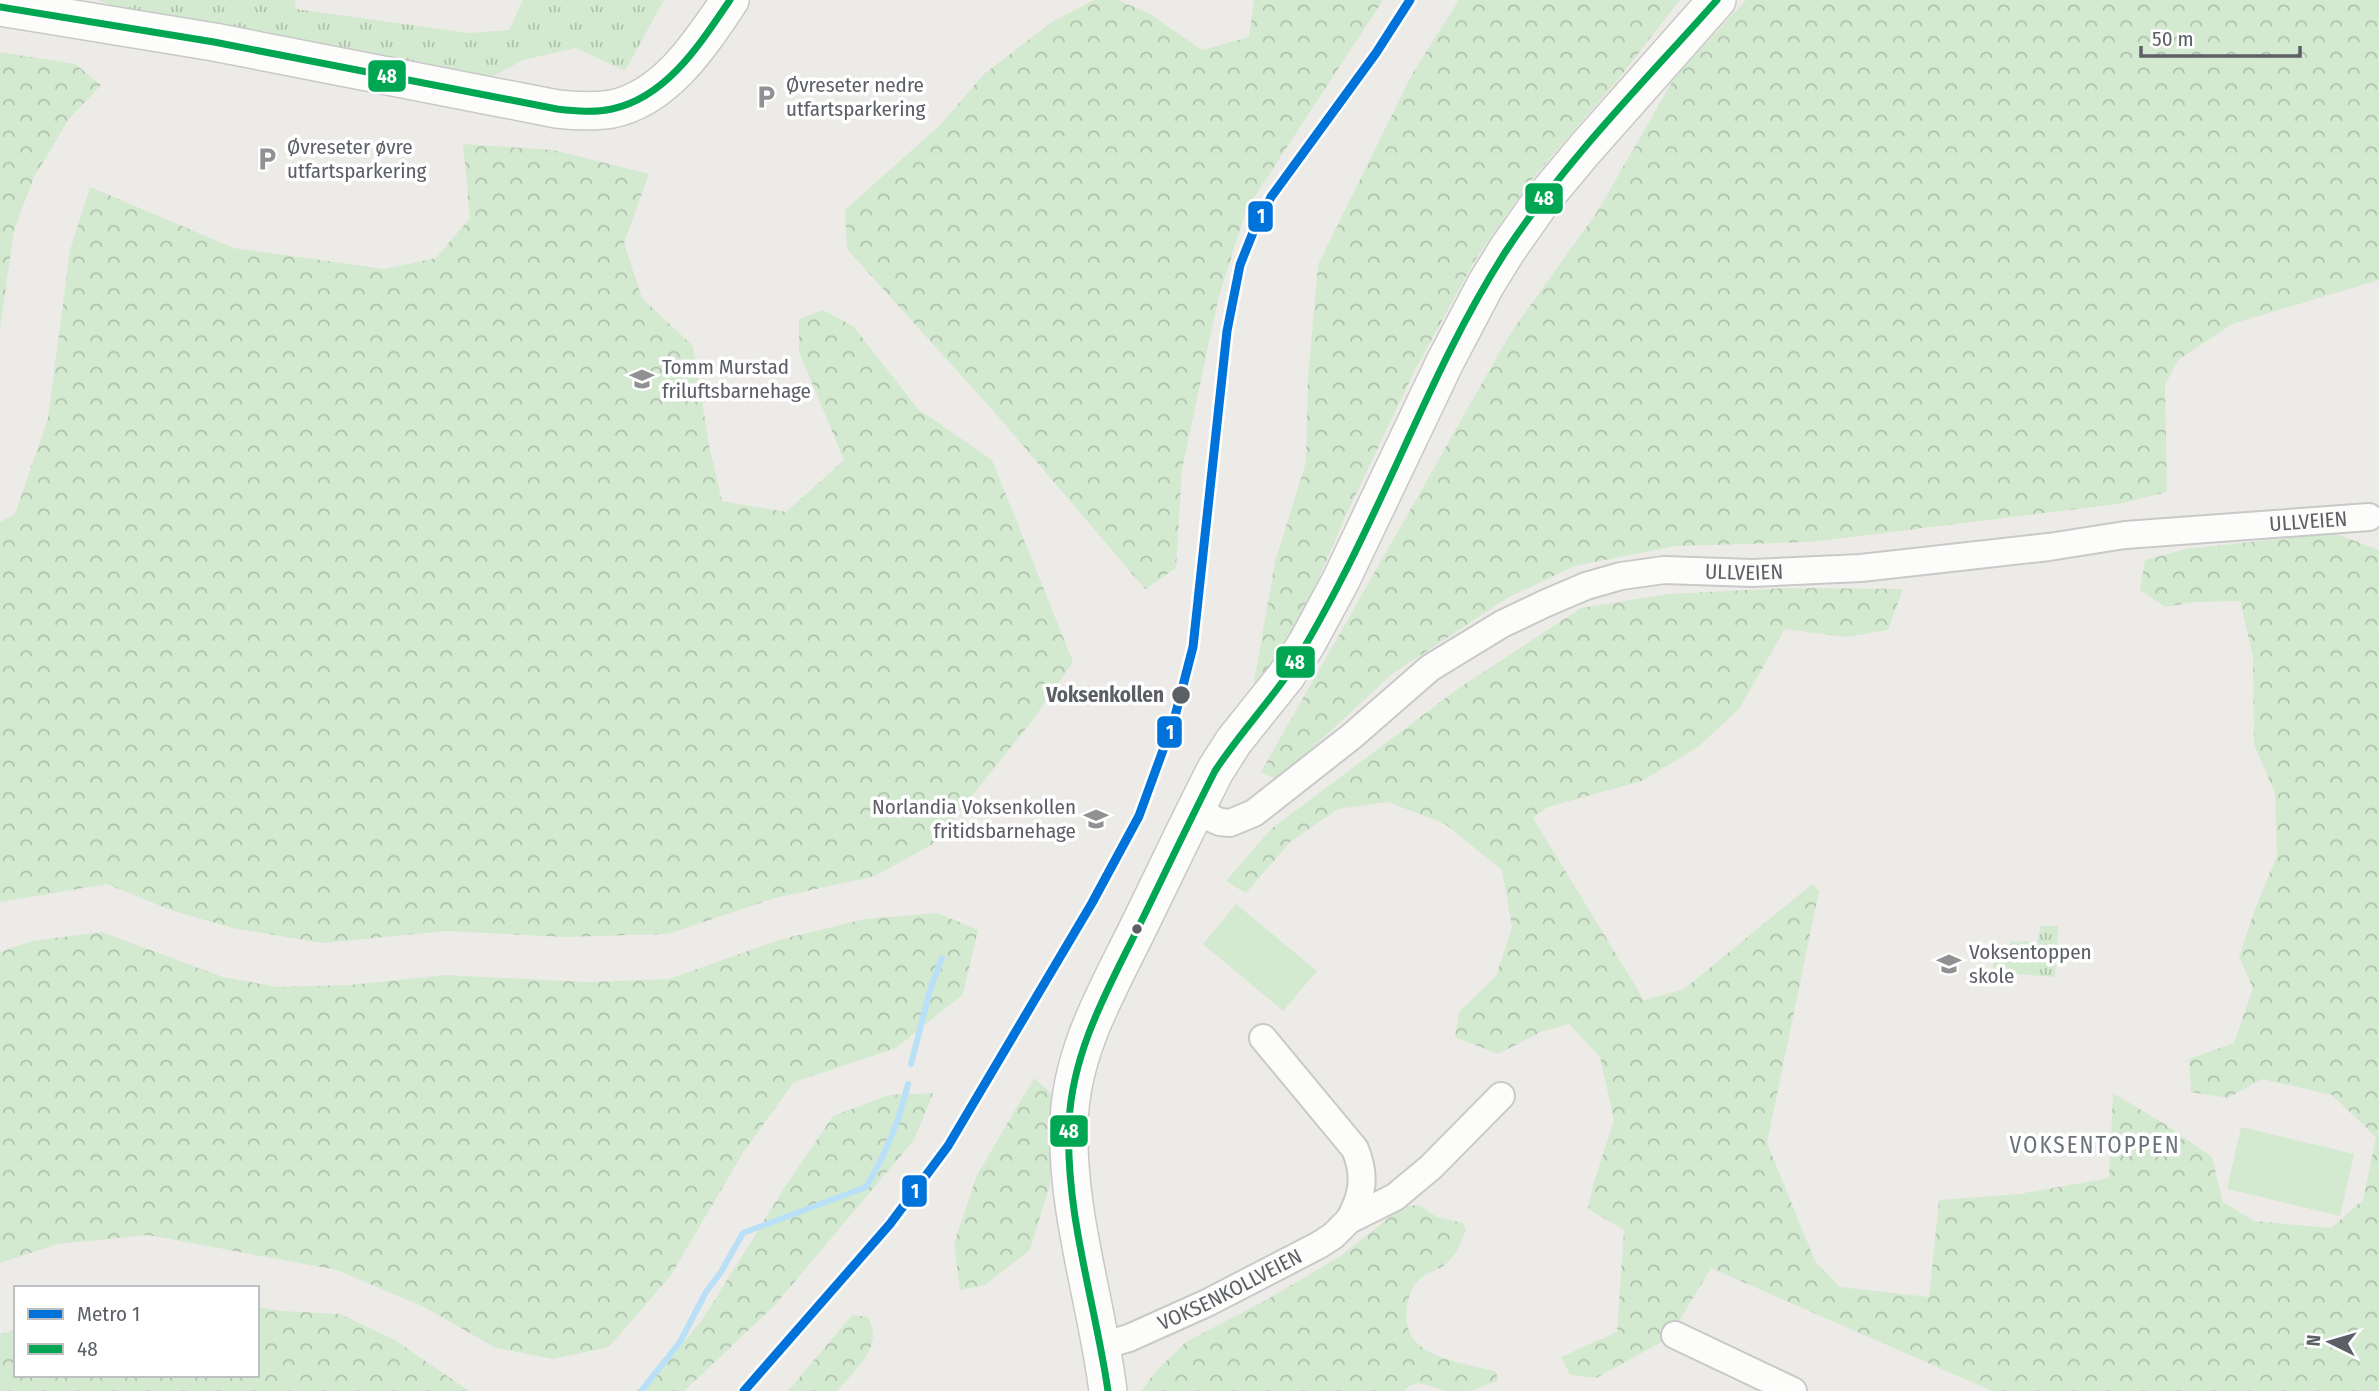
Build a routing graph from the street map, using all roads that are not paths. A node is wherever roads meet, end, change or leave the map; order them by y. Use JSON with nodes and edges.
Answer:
{"nodes":[{"id":1,"x":730,"y":0,"type":"edge"},
{"id":2,"x":1717,"y":0,"type":"edge"},
{"id":3,"x":0,"y":7,"type":"edge"},
{"id":4,"x":2369,"y":517,"type":"dead end"},
{"id":5,"x":1195,"y":811,"type":"junction"},
{"id":6,"x":1263,"y":1038,"type":"dead end"},
{"id":7,"x":1501,"y":1096,"type":"dead end"},
{"id":8,"x":1349,"y":1220,"type":"junction"},
{"id":9,"x":1675,"y":1335,"type":"dead end"},
{"id":10,"x":1102,"y":1346,"type":"junction"},
{"id":11,"x":1108,"y":1391,"type":"edge"},
{"id":12,"x":1793,"y":1391,"type":"edge"}],
"edges":[{"from":1,"to":3,"type":"street"},
{"from":2,"to":5,"type":"street"},
{"from":4,"to":5,"type":"street","name":"ULLVEIEN"},
{"from":5,"to":10,"type":"street"},
{"from":6,"to":8,"type":"street","name":"VOKSENKOLLVEIEN"},
{"from":7,"to":8,"type":"street","name":"VOKSENKOLLVEIEN"},
{"from":8,"to":10,"type":"street","name":"VOKSENKOLLVEIEN"},
{"from":9,"to":12,"type":"street"},
{"from":10,"to":11,"type":"street"}]}
